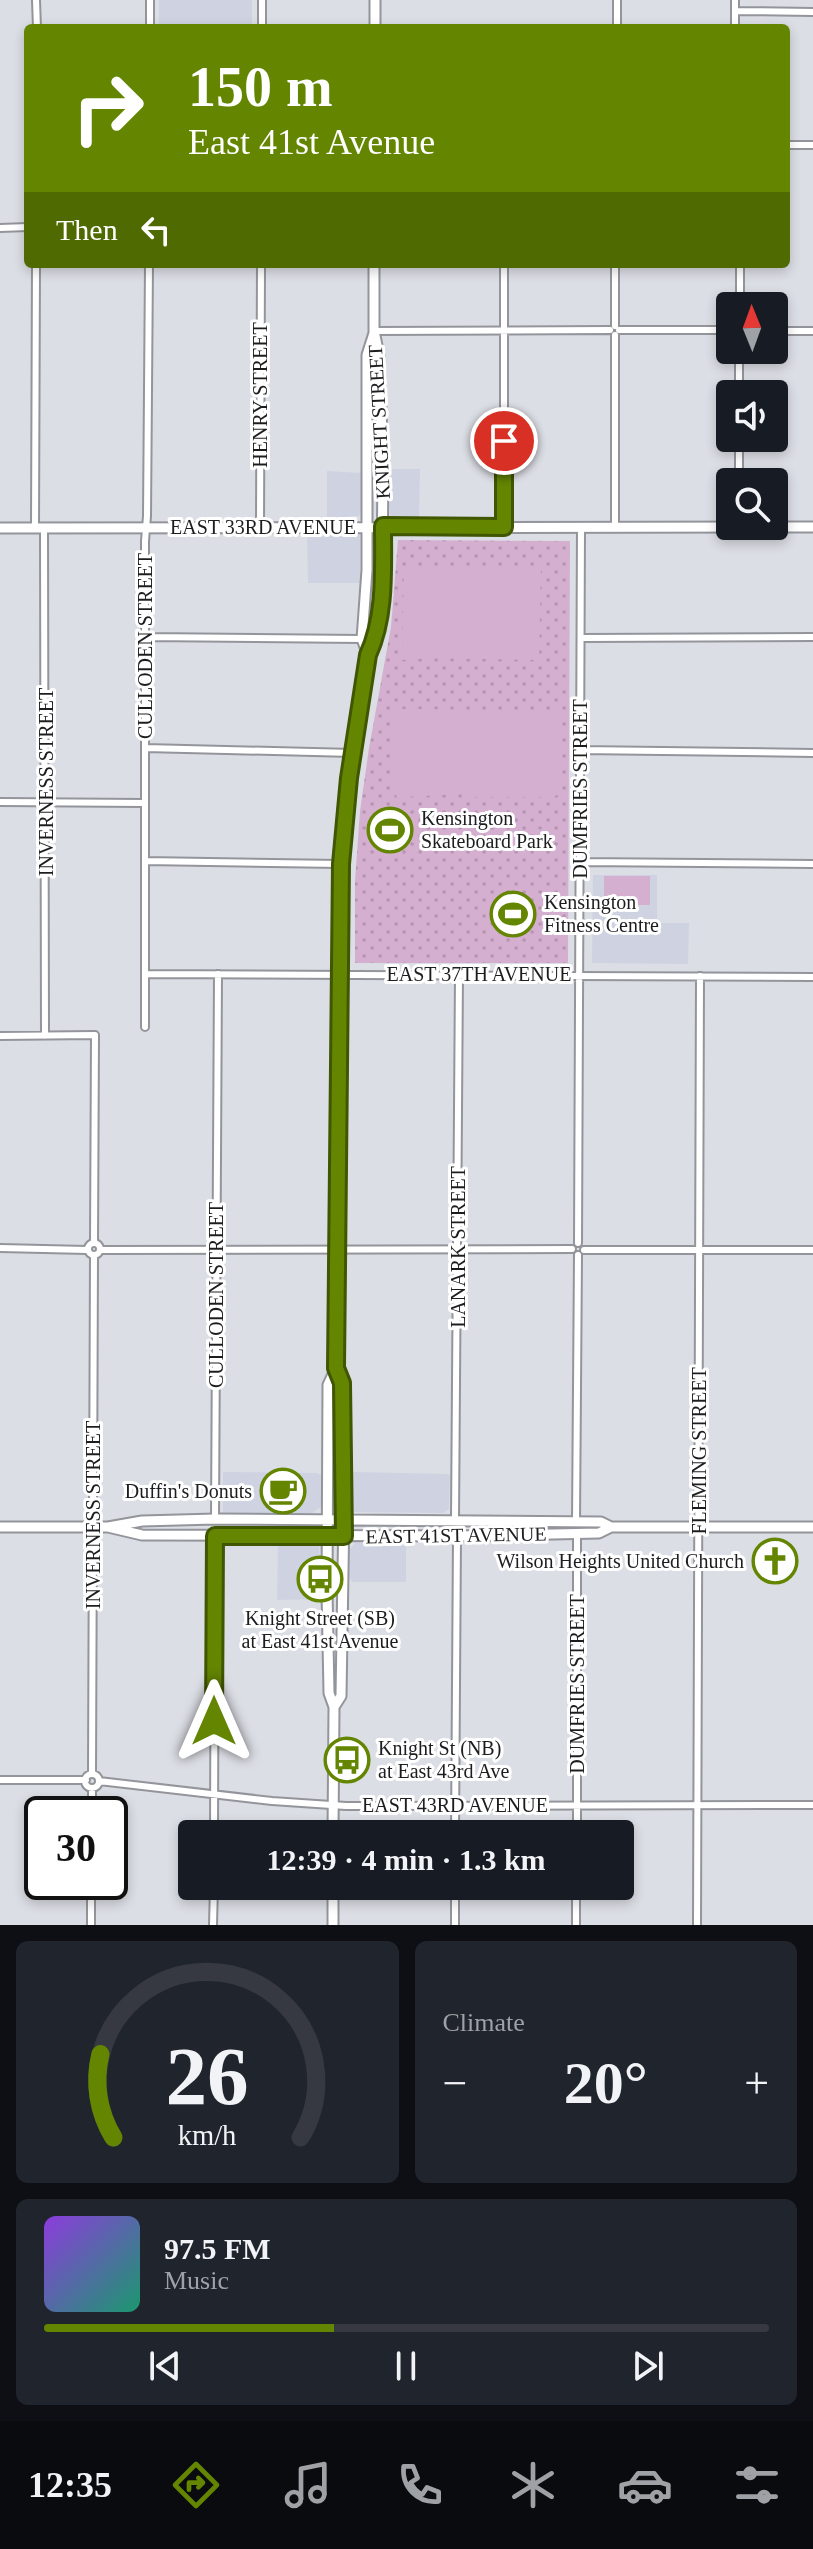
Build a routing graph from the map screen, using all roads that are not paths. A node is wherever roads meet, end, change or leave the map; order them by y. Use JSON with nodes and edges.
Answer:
{"nodes":[{"id":1,"x":36,"y":0,"type":"edge"},
{"id":2,"x":150,"y":0,"type":"edge"},
{"id":3,"x":262,"y":0,"type":"edge"},
{"id":4,"x":375,"y":0,"type":"edge"},
{"id":5,"x":617,"y":0,"type":"edge"},
{"id":6,"x":735,"y":0,"type":"edge"},
{"id":7,"x":800,"y":1,"type":"edge"},
{"id":8,"x":735,"y":11,"type":"junction"},
{"id":9,"x":800,"y":12,"type":"junction"},
{"id":10,"x":813,"y":12,"type":"edge"},
{"id":11,"x":37,"y":24,"type":"edge"},
{"id":12,"x":150,"y":24,"type":"edge"},
{"id":13,"x":262,"y":24,"type":"edge"},
{"id":14,"x":375,"y":24,"type":"edge"},
{"id":15,"x":617,"y":24,"type":"edge"},
{"id":16,"x":735,"y":24,"type":"edge"},
{"id":17,"x":790,"y":145,"type":"edge"},
{"id":18,"x":813,"y":145,"type":"edge"},
{"id":19,"x":24,"y":227,"type":"edge"},
{"id":20,"x":0,"y":228,"type":"edge"},
{"id":21,"x":36,"y":268,"type":"edge"},
{"id":22,"x":149,"y":268,"type":"edge"},
{"id":23,"x":261,"y":268,"type":"edge"},
{"id":24,"x":374,"y":268,"type":"edge"},
{"id":25,"x":504,"y":268,"type":"edge"},
{"id":26,"x":615,"y":268,"type":"edge"},
{"id":27,"x":740,"y":268,"type":"edge"},
{"id":28,"x":740,"y":292,"type":"edge"},
{"id":29,"x":503,"y":330,"type":"junction"},
{"id":30,"x":615,"y":330,"type":"junction"},
{"id":31,"x":716,"y":330,"type":"edge"},
{"id":32,"x":374,"y":331,"type":"junction"},
{"id":33,"x":788,"y":331,"type":"edge"},
{"id":34,"x":813,"y":331,"type":"edge"},
{"id":35,"x":260,"y":526,"type":"junction"},
{"id":36,"x":367,"y":526,"type":"junction"},
{"id":37,"x":383,"y":526,"type":"junction"},
{"id":38,"x":716,"y":526,"type":"edge"},
{"id":39,"x":146,"y":527,"type":"junction"},
{"id":40,"x":504,"y":527,"type":"junction"},
{"id":41,"x":581,"y":527,"type":"junction"},
{"id":42,"x":615,"y":527,"type":"junction"},
{"id":43,"x":788,"y":527,"type":"edge"},
{"id":44,"x":813,"y":527,"type":"edge"},
{"id":45,"x":0,"y":528,"type":"edge"},
{"id":46,"x":40,"y":528,"type":"junction"},
{"id":47,"x":145,"y":637,"type":"junction"},
{"id":48,"x":813,"y":637,"type":"edge"},
{"id":49,"x":582,"y":638,"type":"junction"},
{"id":50,"x":362,"y":639,"type":"junction"},
{"id":51,"x":368,"y":655,"type":"junction"},
{"id":52,"x":145,"y":748,"type":"junction"},
{"id":53,"x":580,"y":750,"type":"junction"},
{"id":54,"x":353,"y":753,"type":"junction"},
{"id":55,"x":813,"y":753,"type":"edge"},
{"id":56,"x":0,"y":802,"type":"edge"},
{"id":57,"x":46,"y":802,"type":"junction"},
{"id":58,"x":144,"y":803,"type":"junction"},
{"id":59,"x":145,"y":861,"type":"junction"},
{"id":60,"x":579,"y":862,"type":"junction"},
{"id":61,"x":341,"y":864,"type":"junction"},
{"id":62,"x":813,"y":864,"type":"edge"},
{"id":63,"x":145,"y":974,"type":"junction"},
{"id":64,"x":218,"y":974,"type":"junction"},
{"id":65,"x":339,"y":974,"type":"junction"},
{"id":66,"x":459,"y":974,"type":"junction"},
{"id":67,"x":579,"y":974,"type":"junction"},
{"id":68,"x":700,"y":976,"type":"junction"},
{"id":69,"x":813,"y":977,"type":"edge"},
{"id":70,"x":145,"y":1027,"type":"dead end"},
{"id":71,"x":0,"y":1036,"type":"edge"},
{"id":72,"x":45,"y":1036,"type":"junction"},
{"id":73,"x":94,"y":1243,"type":"junction"},
{"id":74,"x":578,"y":1243,"type":"junction"},
{"id":75,"x":0,"y":1248,"type":"edge"},
{"id":76,"x":572,"y":1249,"type":"junction"},
{"id":77,"x":87,"y":1250,"type":"junction"},
{"id":78,"x":216,"y":1250,"type":"junction"},
{"id":79,"x":337,"y":1250,"type":"junction"},
{"id":80,"x":458,"y":1250,"type":"junction"},
{"id":81,"x":699,"y":1250,"type":"junction"},
{"id":82,"x":813,"y":1250,"type":"edge"},
{"id":83,"x":581,"y":1252,"type":"junction"},
{"id":84,"x":97,"y":1253,"type":"junction"},
{"id":85,"x":336,"y":1368,"type":"junction"},
{"id":86,"x":215,"y":1519,"type":"junction"},
{"id":87,"x":327,"y":1519,"type":"junction"},
{"id":88,"x":344,"y":1519,"type":"junction"},
{"id":89,"x":455,"y":1519,"type":"junction"},
{"id":90,"x":576,"y":1521,"type":"junction"},
{"id":91,"x":0,"y":1527,"type":"edge"},
{"id":92,"x":93,"y":1527,"type":"junction"},
{"id":93,"x":108,"y":1527,"type":"junction"},
{"id":94,"x":611,"y":1527,"type":"junction"},
{"id":95,"x":698,"y":1527,"type":"junction"},
{"id":96,"x":813,"y":1527,"type":"edge"},
{"id":97,"x":577,"y":1533,"type":"junction"},
{"id":98,"x":215,"y":1536,"type":"junction"},
{"id":99,"x":327,"y":1536,"type":"junction"},
{"id":100,"x":344,"y":1536,"type":"junction"},
{"id":101,"x":457,"y":1536,"type":"junction"},
{"id":102,"x":334,"y":1707,"type":"junction"},
{"id":103,"x":92,"y":1774,"type":"junction"},
{"id":104,"x":0,"y":1780,"type":"edge"},
{"id":105,"x":86,"y":1780,"type":"junction"},
{"id":106,"x":99,"y":1781,"type":"junction"},
{"id":107,"x":92,"y":1788,"type":"junction"},
{"id":108,"x":214,"y":1794,"type":"junction"},
{"id":109,"x":92,"y":1796,"type":"edge"},
{"id":110,"x":334,"y":1805,"type":"junction"},
{"id":111,"x":577,"y":1805,"type":"junction"},
{"id":112,"x":813,"y":1805,"type":"edge"},
{"id":113,"x":455,"y":1806,"type":"junction"},
{"id":114,"x":698,"y":1806,"type":"junction"},
{"id":115,"x":214,"y":1820,"type":"edge"},
{"id":116,"x":333,"y":1820,"type":"edge"},
{"id":117,"x":455,"y":1820,"type":"edge"},
{"id":118,"x":577,"y":1820,"type":"edge"},
{"id":119,"x":91,"y":1900,"type":"edge"},
{"id":120,"x":214,"y":1900,"type":"edge"},
{"id":121,"x":333,"y":1900,"type":"edge"},
{"id":122,"x":455,"y":1900,"type":"edge"},
{"id":123,"x":576,"y":1900,"type":"edge"},
{"id":124,"x":91,"y":1925,"type":"edge"},
{"id":125,"x":213,"y":1925,"type":"edge"},
{"id":126,"x":333,"y":1925,"type":"edge"},
{"id":127,"x":455,"y":1925,"type":"edge"},
{"id":128,"x":576,"y":1925,"type":"edge"},
{"id":129,"x":697,"y":1925,"type":"edge"}],
"edges":[{"from":1,"to":11,"type":"street"},
{"from":2,"to":12,"type":"street"},
{"from":3,"to":13,"type":"street"},
{"from":4,"to":14,"type":"main road"},
{"from":5,"to":15,"type":"street"},
{"from":6,"to":8,"type":"street"},
{"from":7,"to":9,"type":"street"},
{"from":8,"to":9,"type":"street"},
{"from":8,"to":16,"type":"street"},
{"from":9,"to":10,"type":"street"},
{"from":17,"to":18,"type":"street"},
{"from":19,"to":20,"type":"street"},
{"from":21,"to":46,"type":"street","name":"INVERNESS STREET"},
{"from":22,"to":39,"type":"street","name":"CULLODEN STREET"},
{"from":23,"to":35,"type":"street","name":"HENRY STREET"},
{"from":24,"to":32,"type":"main road","name":"KNIGHT STREET"},
{"from":25,"to":29,"type":"street"},
{"from":26,"to":30,"type":"street"},
{"from":27,"to":28,"type":"street"},
{"from":29,"to":30,"type":"street"},
{"from":29,"to":32,"type":"street"},
{"from":29,"to":40,"type":"street"},
{"from":30,"to":31,"type":"street"},
{"from":30,"to":42,"type":"street"},
{"from":32,"to":36,"type":"main road","name":"KNIGHT STREET"},
{"from":32,"to":37,"type":"main road","name":"KNIGHT STREET"},
{"from":33,"to":34,"type":"street"},
{"from":35,"to":36,"type":"main road","name":"EAST 33RD AVENUE"},
{"from":35,"to":39,"type":"main road","name":"EAST 33RD AVENUE"},
{"from":36,"to":37,"type":"main road","name":"EAST 33RD AVENUE"},
{"from":36,"to":50,"type":"main road","name":"KNIGHT STREET"},
{"from":37,"to":40,"type":"main road","name":"EAST 33RD AVENUE"},
{"from":37,"to":51,"type":"main road","name":"KNIGHT STREET"},
{"from":38,"to":42,"type":"main road","name":"EAST 33RD AVENUE"},
{"from":39,"to":46,"type":"main road","name":"EAST 33RD AVENUE"},
{"from":39,"to":47,"type":"street","name":"CULLODEN STREET"},
{"from":40,"to":41,"type":"main road","name":"EAST 33RD AVENUE"},
{"from":41,"to":42,"type":"main road","name":"EAST 33RD AVENUE"},
{"from":41,"to":49,"type":"street","name":"DUMFRIES STREET"},
{"from":43,"to":44,"type":"main road","name":"EAST 33RD AVENUE"},
{"from":45,"to":46,"type":"main road","name":"EAST 33RD AVENUE"},
{"from":46,"to":57,"type":"street","name":"INVERNESS STREET"},
{"from":47,"to":50,"type":"street"},
{"from":47,"to":52,"type":"street","name":"CULLODEN STREET"},
{"from":48,"to":49,"type":"street"},
{"from":49,"to":53,"type":"street","name":"DUMFRIES STREET"},
{"from":50,"to":51,"type":"main road","name":"KNIGHT STREET"},
{"from":51,"to":54,"type":"main road","name":"KNIGHT STREET"},
{"from":52,"to":54,"type":"street"},
{"from":52,"to":58,"type":"street","name":"CULLODEN STREET"},
{"from":53,"to":55,"type":"street"},
{"from":53,"to":60,"type":"street","name":"DUMFRIES STREET"},
{"from":54,"to":61,"type":"main road","name":"KNIGHT STREET"},
{"from":56,"to":57,"type":"street"},
{"from":57,"to":58,"type":"street"},
{"from":57,"to":72,"type":"street","name":"INVERNESS STREET"},
{"from":58,"to":59,"type":"street","name":"CULLODEN STREET"},
{"from":59,"to":61,"type":"street"},
{"from":59,"to":63,"type":"street","name":"CULLODEN STREET"},
{"from":60,"to":62,"type":"street"},
{"from":60,"to":67,"type":"street","name":"DUMFRIES STREET"},
{"from":61,"to":65,"type":"main road","name":"KNIGHT STREET"},
{"from":63,"to":64,"type":"street","name":"EAST 37TH AVENUE"},
{"from":63,"to":70,"type":"street","name":"CULLODEN STREET"},
{"from":64,"to":65,"type":"street","name":"EAST 37TH AVENUE"},
{"from":64,"to":78,"type":"street","name":"CULLODEN STREET"},
{"from":65,"to":66,"type":"street","name":"EAST 37TH AVENUE"},
{"from":65,"to":79,"type":"main road","name":"KNIGHT STREET"},
{"from":66,"to":67,"type":"street","name":"EAST 37TH AVENUE"},
{"from":66,"to":80,"type":"street","name":"LANARK STREET"},
{"from":67,"to":68,"type":"street","name":"EAST 37TH AVENUE"},
{"from":67,"to":74,"type":"street","name":"DUMFRIES STREET"},
{"from":68,"to":69,"type":"street","name":"EAST 37TH AVENUE"},
{"from":68,"to":81,"type":"street","name":"FLEMING STREET"},
{"from":71,"to":72,"type":"street"},
{"from":72,"to":73,"type":"street"},
{"from":73,"to":77,"type":"street"},
{"from":73,"to":84,"type":"street"},
{"from":74,"to":76,"type":"street"},
{"from":74,"to":83,"type":"street"},
{"from":75,"to":77,"type":"street"},
{"from":76,"to":80,"type":"street"},
{"from":76,"to":83,"type":"street"},
{"from":77,"to":84,"type":"street"},
{"from":78,"to":79,"type":"street"},
{"from":78,"to":84,"type":"street"},
{"from":78,"to":86,"type":"street","name":"CULLODEN STREET"},
{"from":79,"to":80,"type":"street"},
{"from":79,"to":85,"type":"main road","name":"KNIGHT STREET"},
{"from":80,"to":89,"type":"street","name":"LANARK STREET"},
{"from":81,"to":82,"type":"street"},
{"from":81,"to":83,"type":"street"},
{"from":81,"to":95,"type":"street","name":"FLEMING STREET"},
{"from":83,"to":90,"type":"street"},
{"from":84,"to":92,"type":"street","name":"INVERNESS STREET"},
{"from":85,"to":87,"type":"main road","name":"KNIGHT STREET"},
{"from":85,"to":88,"type":"main road","name":"KNIGHT STREET"},
{"from":86,"to":87,"type":"main road","name":"EAST 41ST AVENUE"},
{"from":86,"to":93,"type":"main road","name":"EAST 41ST AVENUE"},
{"from":87,"to":88,"type":"main road","name":"EAST 41ST AVENUE"},
{"from":87,"to":99,"type":"main road","name":"KNIGHT STREET"},
{"from":88,"to":89,"type":"main road","name":"EAST 41ST AVENUE"},
{"from":88,"to":100,"type":"main road","name":"KNIGHT STREET"},
{"from":89,"to":90,"type":"main road","name":"EAST 41ST AVENUE"},
{"from":90,"to":94,"type":"main road","name":"EAST 41ST AVENUE"},
{"from":91,"to":92,"type":"main road","name":"EAST 41ST AVENUE"},
{"from":92,"to":93,"type":"main road","name":"EAST 41ST AVENUE"},
{"from":92,"to":103,"type":"street","name":"INVERNESS STREET"},
{"from":93,"to":98,"type":"main road","name":"EAST 41ST AVENUE"},
{"from":94,"to":95,"type":"main road","name":"EAST 41ST AVENUE"},
{"from":94,"to":97,"type":"main road","name":"EAST 41ST AVENUE"},
{"from":95,"to":96,"type":"main road","name":"EAST 41ST AVENUE"},
{"from":95,"to":114,"type":"street","name":"FLEMING STREET"},
{"from":97,"to":101,"type":"main road","name":"EAST 41ST AVENUE"},
{"from":97,"to":111,"type":"street","name":"DUMFRIES STREET"},
{"from":98,"to":99,"type":"main road","name":"EAST 41ST AVENUE"},
{"from":98,"to":108,"type":"street"},
{"from":99,"to":100,"type":"main road","name":"EAST 41ST AVENUE"},
{"from":99,"to":102,"type":"main road","name":"KNIGHT STREET"},
{"from":100,"to":101,"type":"main road","name":"EAST 41ST AVENUE"},
{"from":100,"to":102,"type":"main road","name":"KNIGHT STREET"},
{"from":101,"to":113,"type":"street"},
{"from":102,"to":110,"type":"main road","name":"KNIGHT STREET"},
{"from":103,"to":105,"type":"street"},
{"from":103,"to":106,"type":"street"},
{"from":104,"to":105,"type":"street"},
{"from":105,"to":107,"type":"street"},
{"from":106,"to":107,"type":"street"},
{"from":106,"to":108,"type":"street","name":"EAST 43RD AVENUE"},
{"from":107,"to":109,"type":"street"},
{"from":108,"to":110,"type":"street","name":"EAST 43RD AVENUE"},
{"from":108,"to":115,"type":"street"},
{"from":110,"to":113,"type":"street","name":"EAST 43RD AVENUE"},
{"from":110,"to":116,"type":"main road","name":"KNIGHT STREET"},
{"from":111,"to":113,"type":"street","name":"EAST 43RD AVENUE"},
{"from":111,"to":114,"type":"street","name":"EAST 43RD AVENUE"},
{"from":111,"to":118,"type":"street","name":"DUMFRIES STREET"},
{"from":112,"to":114,"type":"street","name":"EAST 43RD AVENUE"},
{"from":113,"to":117,"type":"street"},
{"from":114,"to":129,"type":"street","name":"FLEMING STREET"},
{"from":119,"to":124,"type":"street"},
{"from":120,"to":125,"type":"street"},
{"from":121,"to":126,"type":"main road"},
{"from":122,"to":127,"type":"street"},
{"from":123,"to":128,"type":"street"}]}
